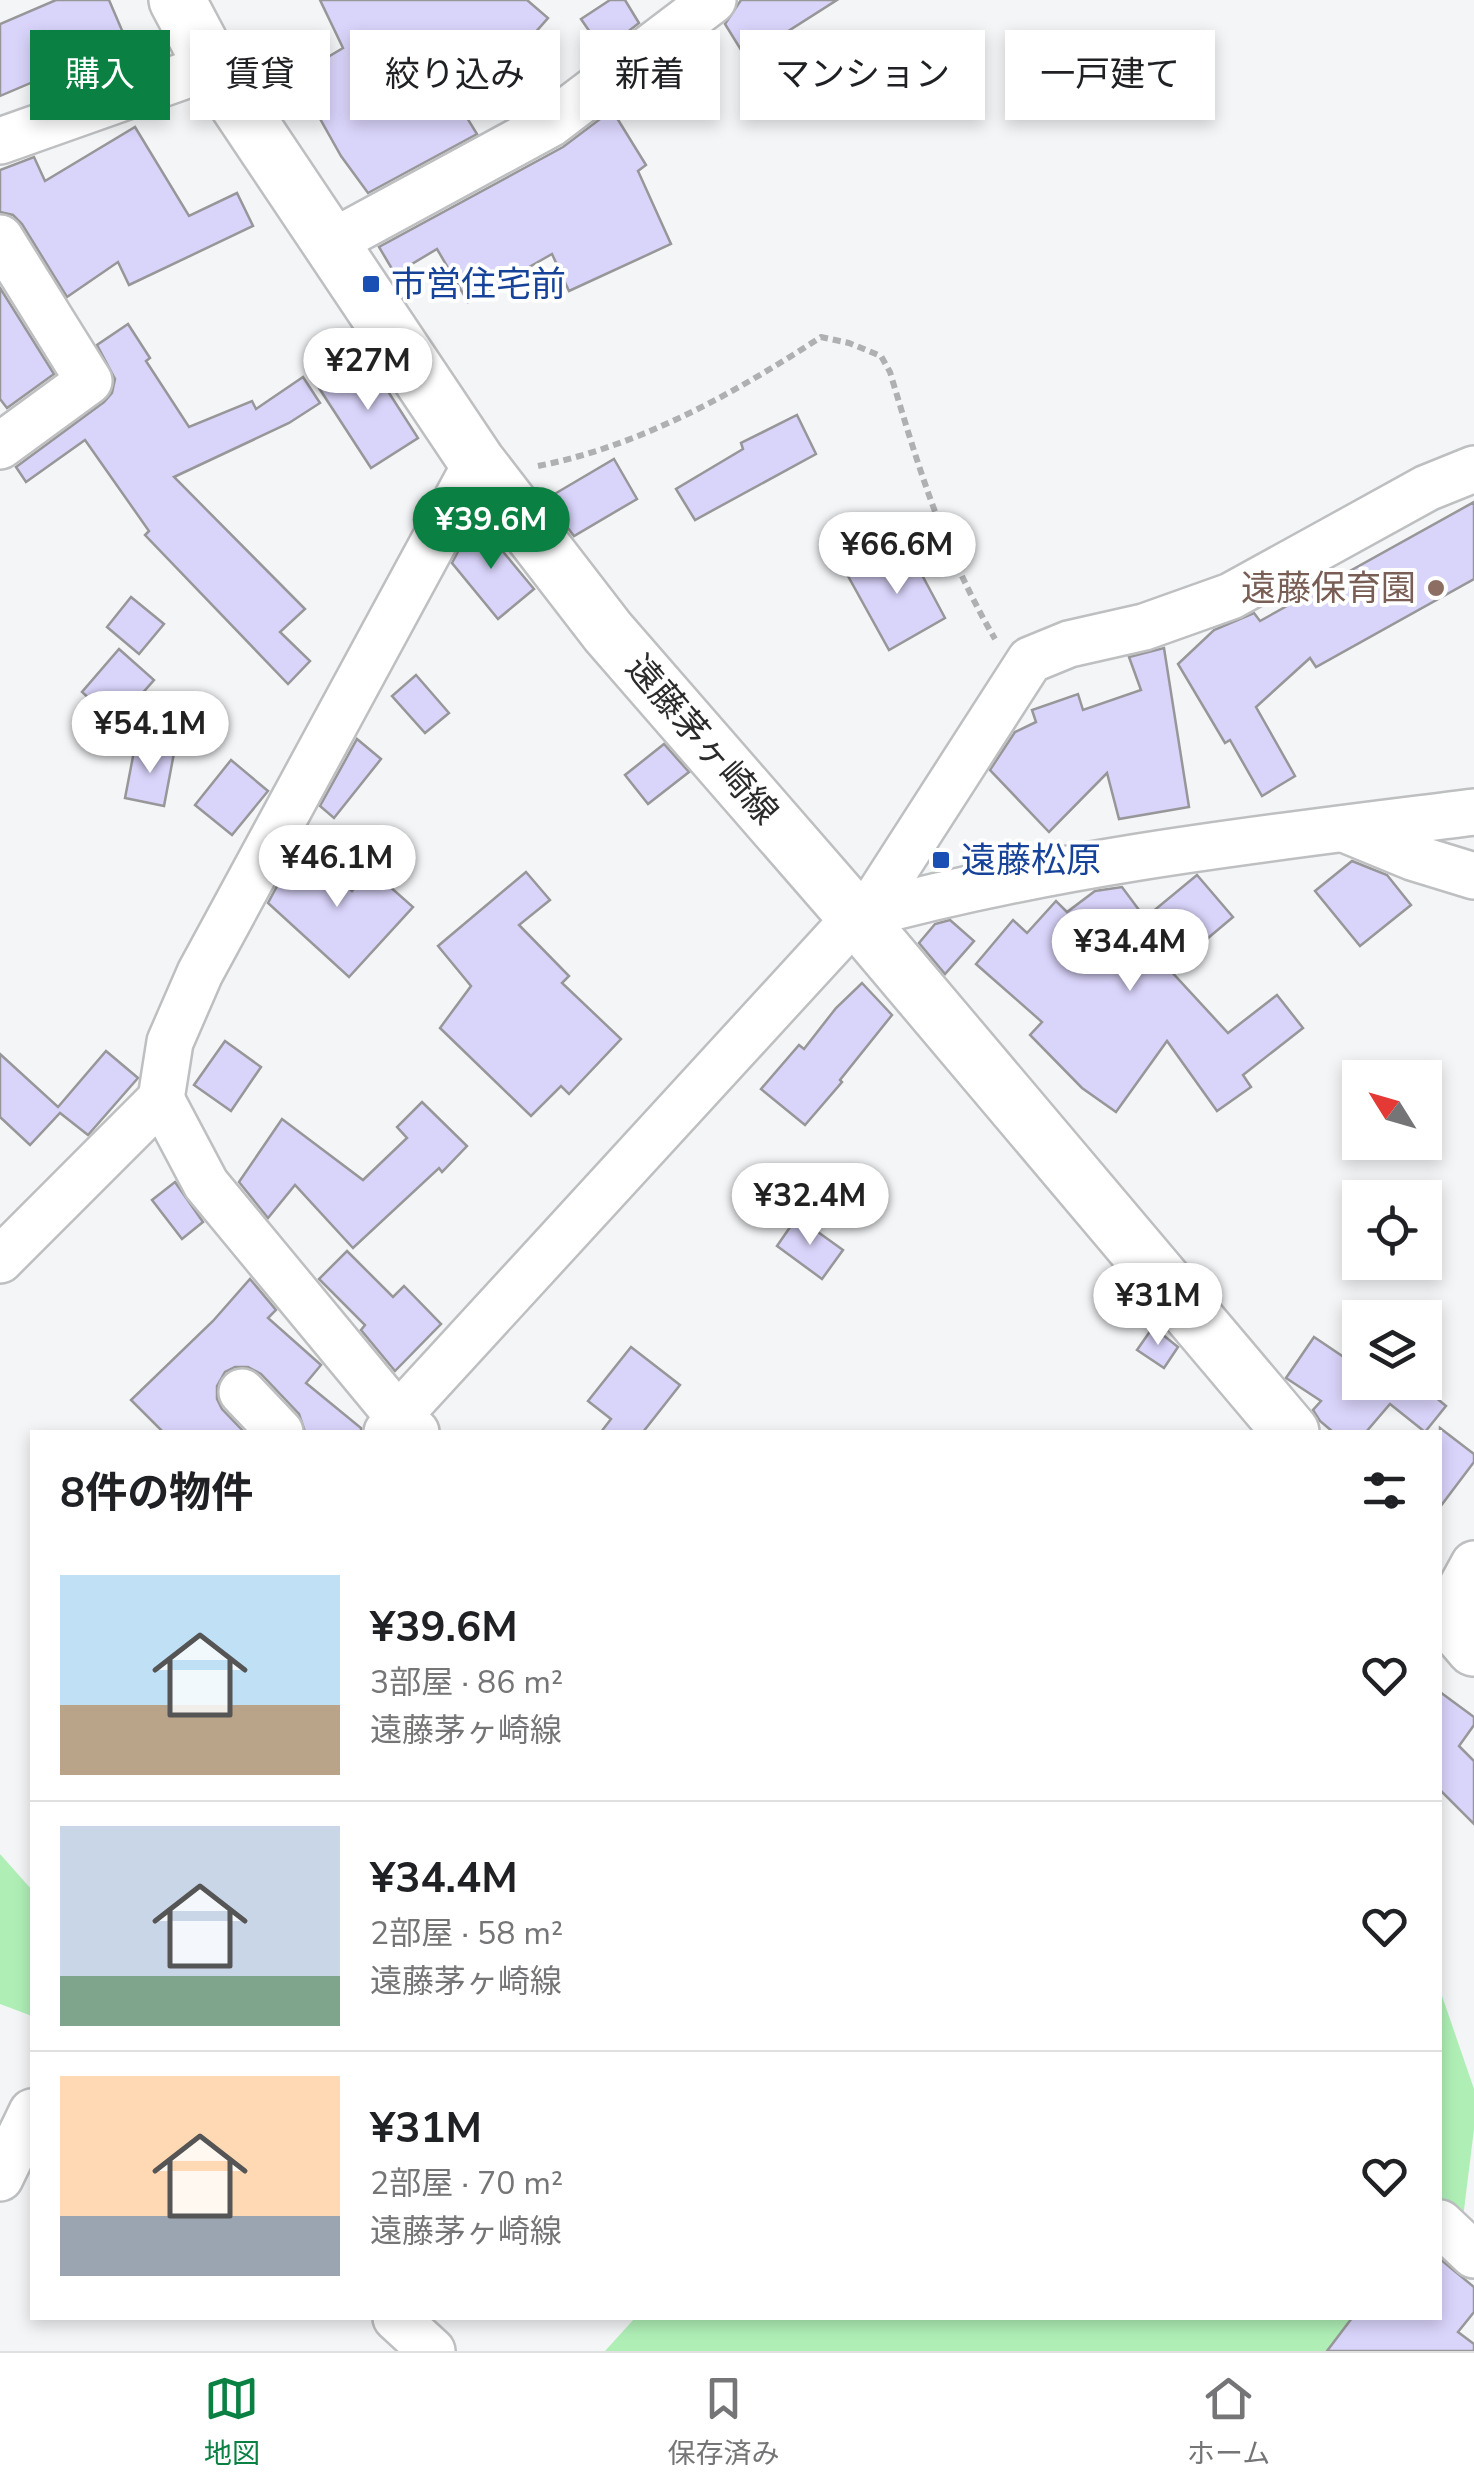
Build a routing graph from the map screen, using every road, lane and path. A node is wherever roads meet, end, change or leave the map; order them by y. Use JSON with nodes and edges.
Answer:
{"nodes":[{"id":1,"x":177,"y":0,"type":"edge"},
{"id":2,"x":713,"y":0,"type":"edge"},
{"id":3,"x":193,"y":30,"type":"edge"},
{"id":4,"x":190,"y":74,"type":"edge"},
{"id":5,"x":248,"y":120,"type":"edge"},
{"id":6,"x":0,"y":141,"type":"edge"},
{"id":7,"x":0,"y":238,"type":"edge"},
{"id":8,"x":330,"y":243,"type":"junction"},
{"id":9,"x":0,"y":446,"type":"edge"},
{"id":10,"x":482,"y":469,"type":"junction"},
{"id":11,"x":1474,"y":469,"type":"edge"},
{"id":12,"x":1017,"y":678,"type":"junction"},
{"id":13,"x":1474,"y":812,"type":"edge"},
{"id":14,"x":1342,"y":828,"type":"junction"},
{"id":15,"x":1474,"y":876,"type":"edge"},
{"id":16,"x":861,"y":916,"type":"junction"},
{"id":17,"x":161,"y":1099,"type":"junction"},
{"id":18,"x":0,"y":1260,"type":"edge"},
{"id":19,"x":242,"y":1392,"type":"dead end"},
{"id":20,"x":400,"y":1427,"type":"edge"},
{"id":21,"x":278,"y":1430,"type":"edge"},
{"id":22,"x":1289,"y":1430,"type":"edge"},
{"id":23,"x":1474,"y":1564,"type":"edge"},
{"id":24,"x":1450,"y":1625,"type":"edge"},
{"id":25,"x":30,"y":2118,"type":"edge"},
{"id":26,"x":12,"y":2177,"type":"edge"},
{"id":27,"x":1442,"y":2225,"type":"edge"},
{"id":28,"x":1474,"y":2255,"type":"edge"},
{"id":29,"x":398,"y":2320,"type":"edge"},
{"id":30,"x":432,"y":2351,"type":"edge"}],
"edges":[{"from":1,"to":3,"type":"main road","name":"遠藤茅ヶ崎線"},
{"from":2,"to":8,"type":"street"},
{"from":4,"to":6,"type":"street"},
{"from":5,"to":8,"type":"main road","name":"遠藤茅ヶ崎線"},
{"from":7,"to":9,"type":"street"},
{"from":8,"to":10,"type":"main road","name":"遠藤茅ヶ崎線"},
{"from":10,"to":12,"type":"path"},
{"from":10,"to":16,"type":"main road","name":"遠藤茅ヶ崎線"},
{"from":10,"to":17,"type":"street"},
{"from":11,"to":12,"type":"street"},
{"from":12,"to":16,"type":"street"},
{"from":13,"to":14,"type":"street"},
{"from":14,"to":15,"type":"street"},
{"from":14,"to":16,"type":"street"},
{"from":16,"to":20,"type":"street"},
{"from":16,"to":22,"type":"main road","name":"遠藤茅ヶ崎線"},
{"from":17,"to":18,"type":"street"},
{"from":17,"to":20,"type":"street"},
{"from":19,"to":21,"type":"street"},
{"from":23,"to":24,"type":"street"},
{"from":25,"to":26,"type":"street"},
{"from":27,"to":28,"type":"street"},
{"from":29,"to":30,"type":"street"}]}
